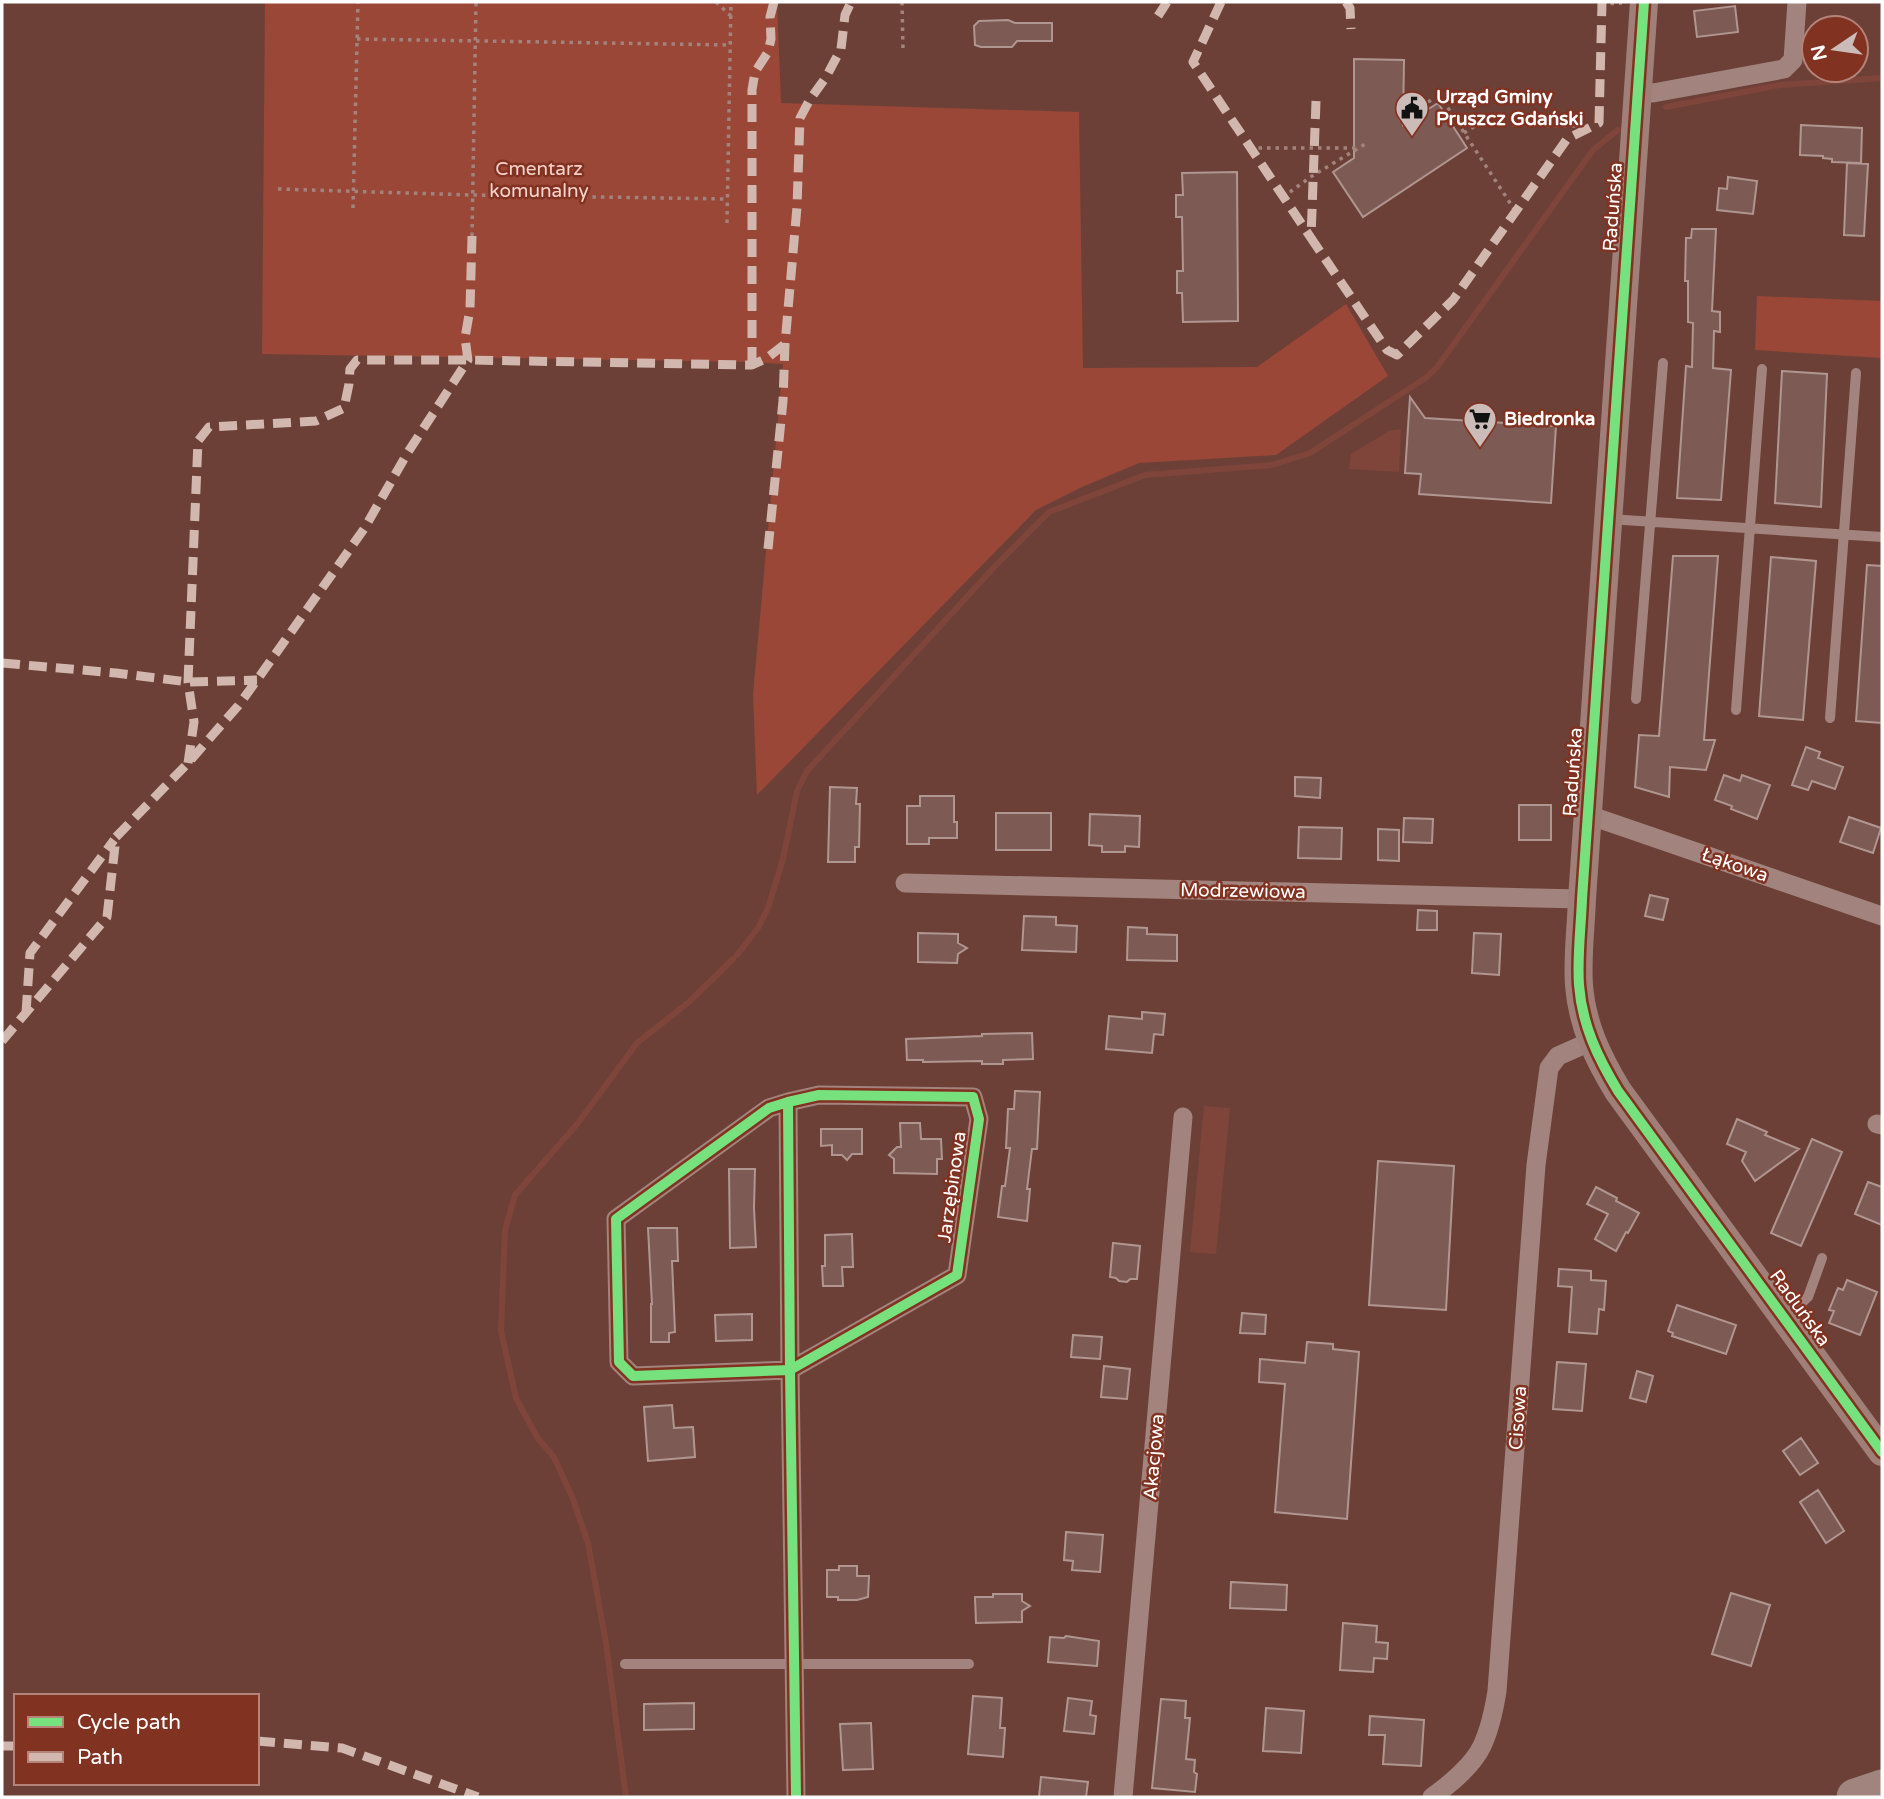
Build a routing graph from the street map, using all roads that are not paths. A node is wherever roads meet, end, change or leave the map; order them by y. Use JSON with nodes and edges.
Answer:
{"nodes":[{"id":1,"x":1644,"y":2,"type":"edge"},
{"id":2,"x":1797,"y":2,"type":"edge"},
{"id":3,"x":1639,"y":91,"type":"junction"},
{"id":4,"x":1663,"y":363,"type":"dead end"},
{"id":5,"x":1762,"y":369,"type":"dead end"},
{"id":6,"x":1856,"y":373,"type":"dead end"},
{"id":7,"x":1609,"y":519,"type":"junction"},
{"id":8,"x":1650,"y":522,"type":"junction"},
{"id":9,"x":1750,"y":529,"type":"junction"},
{"id":10,"x":1844,"y":535,"type":"junction"},
{"id":11,"x":1882,"y":537,"type":"edge"},
{"id":12,"x":1636,"y":699,"type":"dead end"},
{"id":13,"x":1736,"y":710,"type":"dead end"},
{"id":14,"x":1830,"y":718,"type":"dead end"},
{"id":15,"x":1588,"y":818,"type":"junction"},
{"id":16,"x":905,"y":883,"type":"dead end"},
{"id":17,"x":1581,"y":899,"type":"junction"},
{"id":18,"x":1882,"y":916,"type":"edge"},
{"id":19,"x":1591,"y":1041,"type":"junction"},
{"id":20,"x":788,"y":1102,"type":"junction"},
{"id":21,"x":1183,"y":1117,"type":"dead end"},
{"id":22,"x":1822,"y":1258,"type":"dead end"},
{"id":23,"x":1786,"y":1318,"type":"junction"},
{"id":24,"x":790,"y":1370,"type":"junction"},
{"id":25,"x":1882,"y":1452,"type":"edge"},
{"id":26,"x":625,"y":1664,"type":"dead end"},
{"id":27,"x":970,"y":1664,"type":"dead end"},
{"id":28,"x":794,"y":1665,"type":"junction"},
{"id":29,"x":1882,"y":1788,"type":"edge"},
{"id":30,"x":796,"y":1797,"type":"edge"},
{"id":31,"x":1124,"y":1797,"type":"edge"},
{"id":32,"x":1432,"y":1797,"type":"edge"},
{"id":33,"x":1855,"y":1797,"type":"edge"}],
"edges":[{"from":1,"to":3,"type":"street","name":"Raduńska"},
{"from":2,"to":3,"type":"street"},
{"from":3,"to":7,"type":"street","name":"Raduńska"},
{"from":4,"to":8,"type":"lane"},
{"from":5,"to":9,"type":"lane"},
{"from":6,"to":10,"type":"lane"},
{"from":7,"to":8,"type":"lane"},
{"from":7,"to":15,"type":"street","name":"Raduńska"},
{"from":8,"to":9,"type":"lane"},
{"from":8,"to":12,"type":"lane"},
{"from":9,"to":10,"type":"lane"},
{"from":9,"to":13,"type":"lane"},
{"from":10,"to":11,"type":"lane"},
{"from":10,"to":14,"type":"lane"},
{"from":15,"to":17,"type":"street","name":"Raduńska"},
{"from":15,"to":18,"type":"street","name":"Łąkowa"},
{"from":16,"to":17,"type":"street","name":"Modrzewiowa"},
{"from":17,"to":19,"type":"street","name":"Raduńska"},
{"from":19,"to":23,"type":"street","name":"Raduńska"},
{"from":19,"to":32,"type":"street","name":"Cisowa"},
{"from":20,"to":24,"type":"street"},
{"from":20,"to":24,"type":"street","name":"Jarzębinowa"},
{"from":20,"to":24,"type":"street","name":"Jarzębinowa"},
{"from":21,"to":31,"type":"street","name":"Akacjowa"},
{"from":22,"to":23,"type":"lane"},
{"from":23,"to":25,"type":"street","name":"Raduńska"},
{"from":24,"to":28,"type":"street"},
{"from":26,"to":28,"type":"lane"},
{"from":27,"to":28,"type":"lane"},
{"from":28,"to":30,"type":"street"},
{"from":29,"to":33,"type":"highway"}]}
